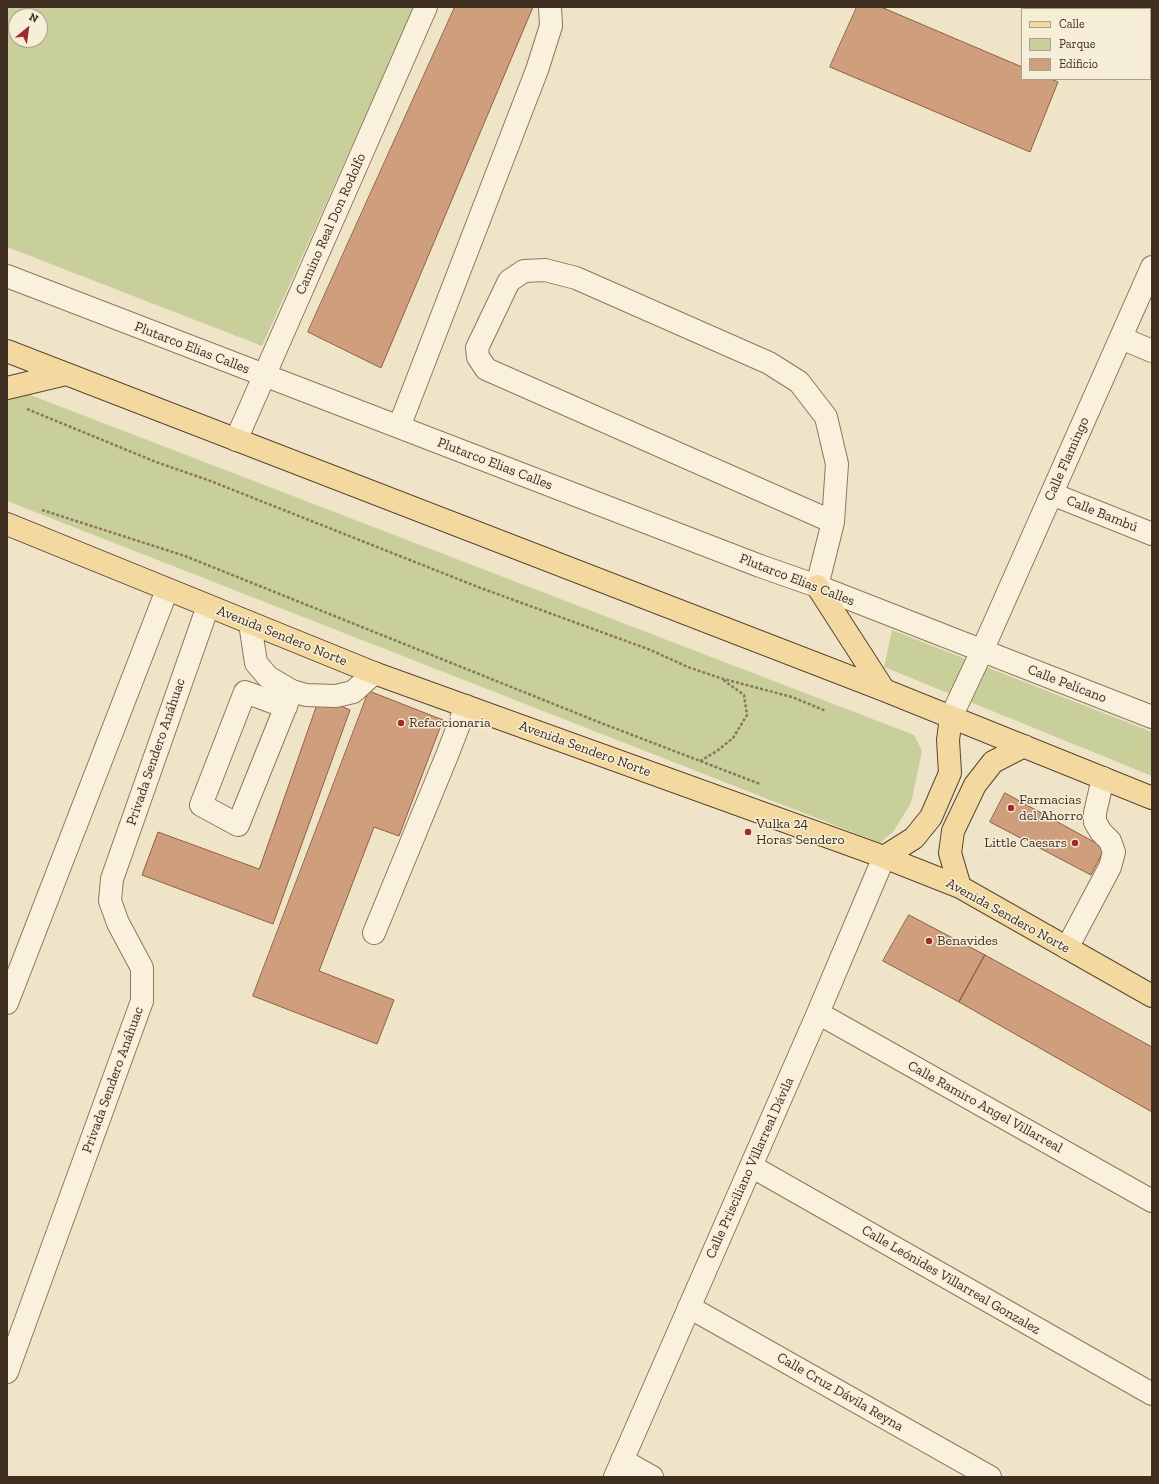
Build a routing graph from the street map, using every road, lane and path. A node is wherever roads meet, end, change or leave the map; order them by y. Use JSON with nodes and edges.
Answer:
{"nodes":[{"id":1,"x":426,"y":7,"type":"edge"},
{"id":2,"x":550,"y":7,"type":"edge"},
{"id":3,"x":1152,"y":267,"type":"edge"},
{"id":4,"x":7,"y":276,"type":"edge"},
{"id":5,"x":1121,"y":338,"type":"junction"},
{"id":6,"x":7,"y":351,"type":"edge"},
{"id":7,"x":1152,"y":351,"type":"edge"},
{"id":8,"x":66,"y":374,"type":"junction"},
{"id":9,"x":264,"y":376,"type":"junction"},
{"id":10,"x":7,"y":388,"type":"edge"},
{"id":11,"x":26,"y":409,"type":"dead end"},
{"id":12,"x":399,"y":427,"type":"junction"},
{"id":13,"x":236,"y":440,"type":"junction"},
{"id":14,"x":1052,"y":494,"type":"junction"},
{"id":15,"x":38,"y":509,"type":"dead end"},
{"id":16,"x":833,"y":522,"type":"junction"},
{"id":17,"x":7,"y":524,"type":"edge"},
{"id":18,"x":1152,"y":534,"type":"edge"},
{"id":19,"x":817,"y":586,"type":"junction"},
{"id":20,"x":167,"y":590,"type":"junction"},
{"id":21,"x":208,"y":606,"type":"junction"},
{"id":22,"x":250,"y":623,"type":"junction"},
{"id":23,"x":982,"y":651,"type":"junction"},
{"id":24,"x":374,"y":673,"type":"junction"},
{"id":25,"x":720,"y":678,"type":"junction"},
{"id":26,"x":884,"y":690,"type":"junction"},
{"id":27,"x":289,"y":699,"type":"junction"},
{"id":28,"x":466,"y":706,"type":"junction"},
{"id":29,"x":826,"y":711,"type":"dead end"},
{"id":30,"x":951,"y":717,"type":"junction"},
{"id":31,"x":1152,"y":717,"type":"edge"},
{"id":32,"x":1024,"y":746,"type":"junction"},
{"id":33,"x":700,"y":761,"type":"junction"},
{"id":34,"x":1103,"y":778,"type":"junction"},
{"id":35,"x":765,"y":786,"type":"dead end"},
{"id":36,"x":1152,"y":798,"type":"edge"},
{"id":37,"x":884,"y":858,"type":"junction"},
{"id":38,"x":960,"y":887,"type":"junction"},
{"id":39,"x":374,"y":933,"type":"dead end"},
{"id":40,"x":1067,"y":948,"type":"junction"},
{"id":41,"x":1152,"y":996,"type":"edge"},
{"id":42,"x":7,"y":1003,"type":"edge"},
{"id":43,"x":818,"y":1013,"type":"junction"},
{"id":44,"x":750,"y":1166,"type":"junction"},
{"id":45,"x":1152,"y":1201,"type":"edge"},
{"id":46,"x":689,"y":1307,"type":"junction"},
{"id":47,"x":7,"y":1372,"type":"edge"},
{"id":48,"x":1152,"y":1394,"type":"edge"},
{"id":49,"x":618,"y":1468,"type":"edge"},
{"id":50,"x":652,"y":1477,"type":"edge"},
{"id":51,"x":990,"y":1477,"type":"edge"}],
"edges":[{"from":1,"to":9,"type":"street","name":"Camino Real Don Rodolfo"},
{"from":2,"to":12,"type":"street"},
{"from":3,"to":5,"type":"street","name":"Calle Flamingo"},
{"from":4,"to":9,"type":"street","name":"Plutarco Elias Calles"},
{"from":5,"to":7,"type":"street"},
{"from":5,"to":14,"type":"street","name":"Calle Flamingo"},
{"from":6,"to":8,"type":"main road"},
{"from":8,"to":10,"type":"main road"},
{"from":8,"to":13,"type":"main road"},
{"from":9,"to":12,"type":"street","name":"Plutarco Elias Calles"},
{"from":9,"to":13,"type":"street","name":"Camino Real Don Rodolfo"},
{"from":11,"to":25,"type":"path"},
{"from":12,"to":19,"type":"street","name":"Plutarco Elias Calles"},
{"from":13,"to":26,"type":"main road"},
{"from":14,"to":18,"type":"street","name":"Calle Bambú"},
{"from":14,"to":23,"type":"street","name":"Calle Flamingo"},
{"from":15,"to":33,"type":"path"},
{"from":16,"to":16,"type":"street"},
{"from":16,"to":19,"type":"street"},
{"from":17,"to":20,"type":"main road","name":"Avenida Sendero Norte"},
{"from":19,"to":23,"type":"street","name":"Plutarco Elias Calles"},
{"from":19,"to":26,"type":"main road"},
{"from":20,"to":21,"type":"main road","name":"Avenida Sendero Norte"},
{"from":20,"to":42,"type":"street"},
{"from":21,"to":22,"type":"main road","name":"Avenida Sendero Norte"},
{"from":21,"to":47,"type":"street","name":"Privada Sendero Anáhuac"},
{"from":22,"to":24,"type":"main road","name":"Avenida Sendero Norte"},
{"from":22,"to":27,"type":"street"},
{"from":23,"to":30,"type":"street","name":"Calle Flamingo"},
{"from":23,"to":31,"type":"street","name":"Calle Pelícano"},
{"from":24,"to":27,"type":"street"},
{"from":24,"to":28,"type":"main road","name":"Avenida Sendero Norte"},
{"from":25,"to":29,"type":"path"},
{"from":25,"to":33,"type":"path"},
{"from":26,"to":30,"type":"main road"},
{"from":27,"to":27,"type":"street"},
{"from":28,"to":37,"type":"main road","name":"Avenida Sendero Norte"},
{"from":28,"to":39,"type":"street"},
{"from":30,"to":32,"type":"main road"},
{"from":30,"to":37,"type":"main road"},
{"from":32,"to":34,"type":"main road"},
{"from":32,"to":38,"type":"main road"},
{"from":33,"to":35,"type":"path"},
{"from":34,"to":36,"type":"main road"},
{"from":34,"to":40,"type":"street"},
{"from":37,"to":38,"type":"main road","name":"Avenida Sendero Norte"},
{"from":37,"to":43,"type":"street","name":"Calle Prisciliano Villarreal Dávila"},
{"from":38,"to":40,"type":"main road","name":"Avenida Sendero Norte"},
{"from":40,"to":41,"type":"main road","name":"Avenida Sendero Norte"},
{"from":43,"to":44,"type":"street","name":"Calle Prisciliano Villarreal Dávila"},
{"from":43,"to":45,"type":"street","name":"Calle Ramiro Angel Villarreal"},
{"from":44,"to":46,"type":"street","name":"Calle Prisciliano Villarreal Dávila"},
{"from":44,"to":48,"type":"street","name":"Calle Leónides Villarreal Gonzalez"},
{"from":46,"to":49,"type":"street","name":"Calle Prisciliano Villarreal Dávila"},
{"from":46,"to":51,"type":"street","name":"Calle Cruz Dávila Reyna"},
{"from":49,"to":50,"type":"street"}]}
